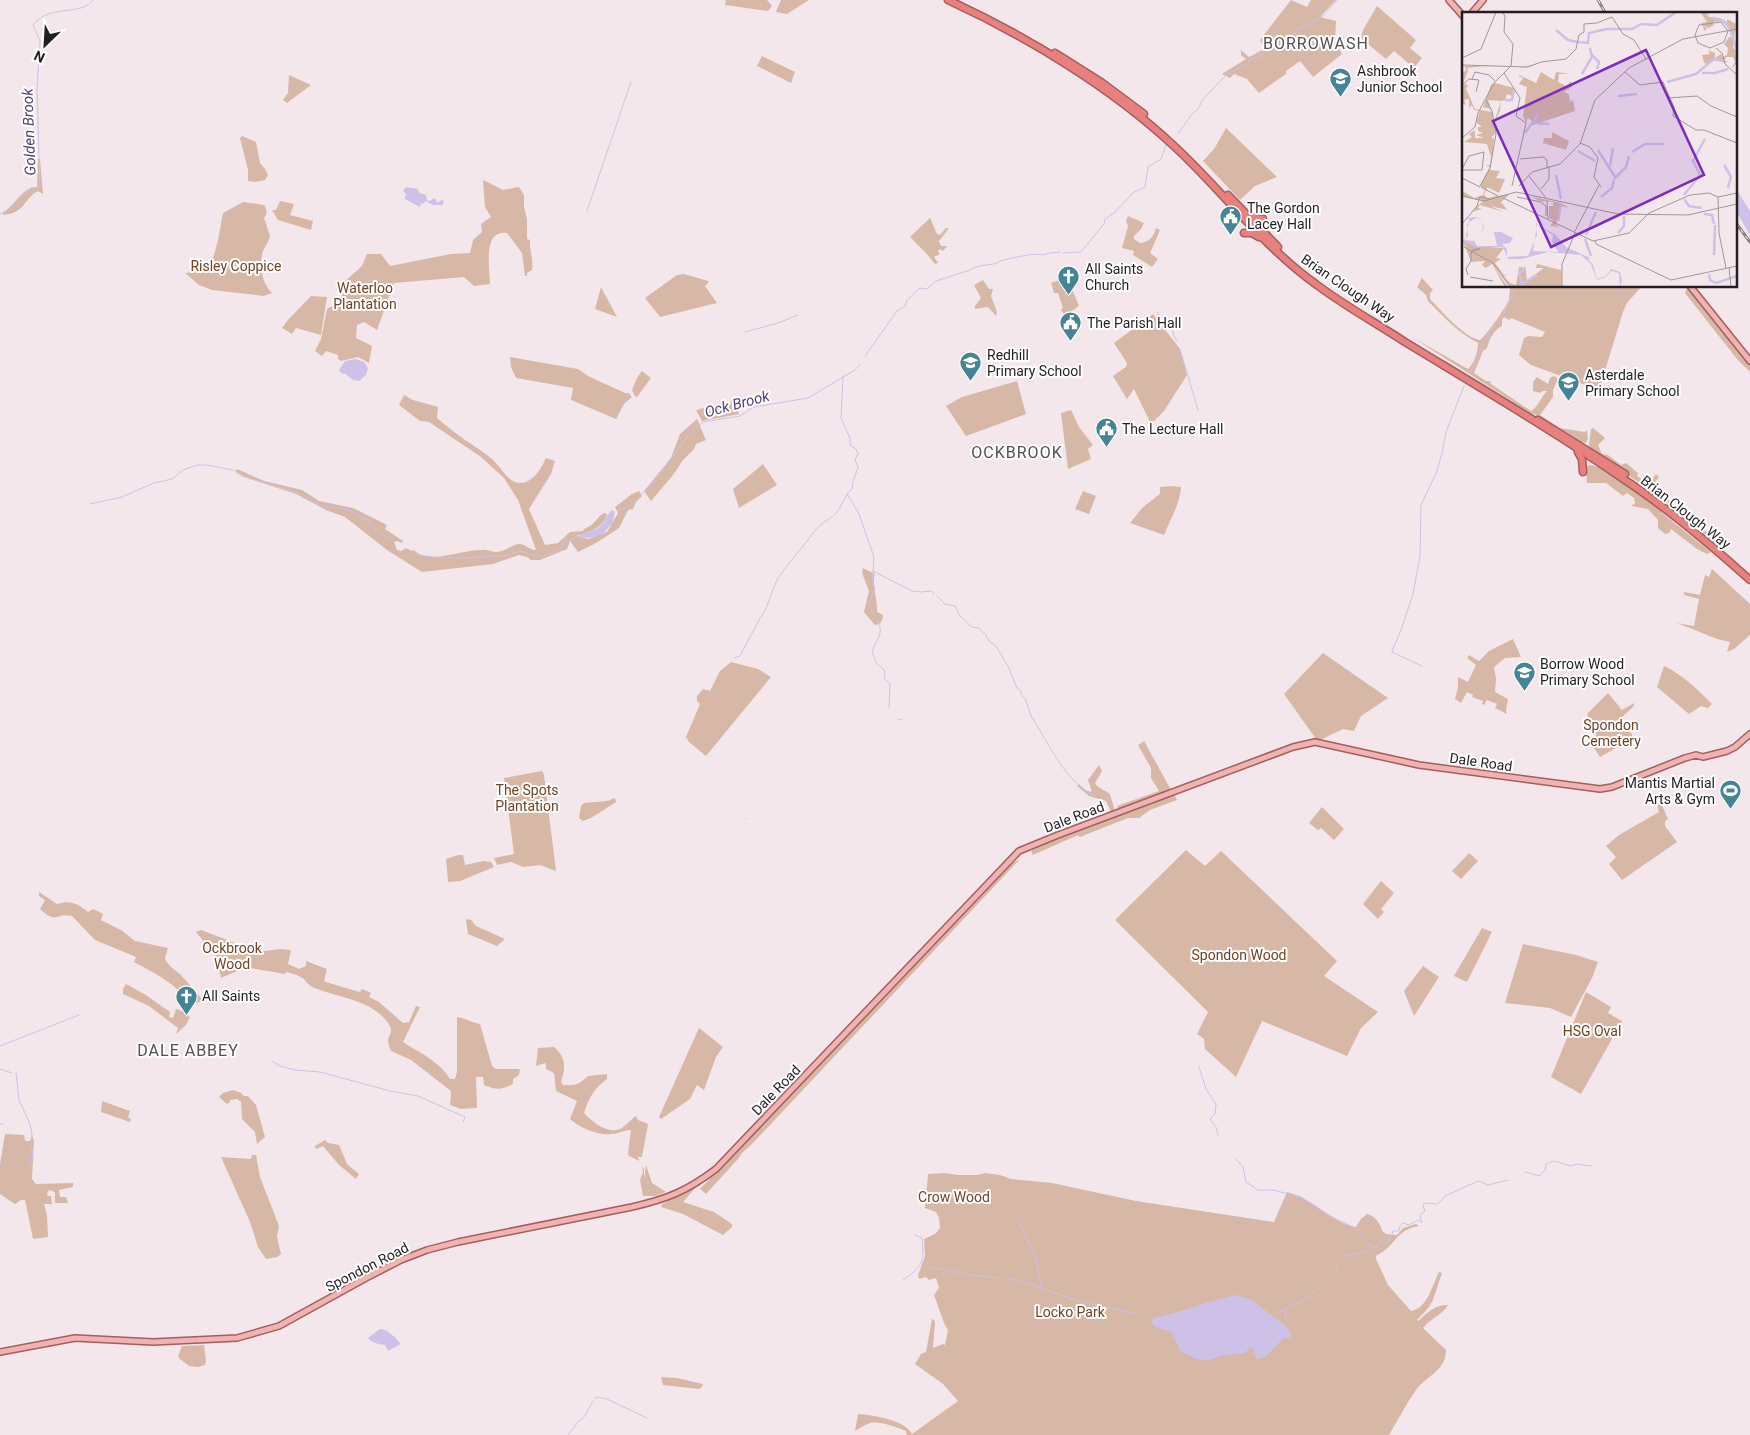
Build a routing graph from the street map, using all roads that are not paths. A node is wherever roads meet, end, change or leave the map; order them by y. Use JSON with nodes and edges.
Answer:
{"nodes":[{"id":1,"x":948,"y":0,"type":"edge"},
{"id":2,"x":957,"y":0,"type":"edge"},
{"id":3,"x":1450,"y":0,"type":"edge"},
{"id":4,"x":1483,"y":0,"type":"edge"},
{"id":5,"x":1473,"y":12,"type":"edge"},
{"id":6,"x":1462,"y":15,"type":"edge"},
{"id":7,"x":1692,"y":288,"type":"edge"},
{"id":8,"x":1750,"y":361,"type":"edge"},
{"id":9,"x":1557,"y":436,"type":"junction"},
{"id":10,"x":1605,"y":466,"type":"junction"},
{"id":11,"x":1750,"y":576,"type":"edge"},
{"id":12,"x":1750,"y":580,"type":"edge"},
{"id":13,"x":1750,"y":734,"type":"edge"},
{"id":14,"x":702,"y":1179,"type":"joint"},
{"id":15,"x":0,"y":1352,"type":"edge"}],
"edges":[{"from":1,"to":9,"type":"highway","name":"Brian Clough Way"},
{"from":2,"to":11,"type":"highway","name":"Brian Clough Way"},
{"from":3,"to":6,"type":"main road"},
{"from":4,"to":5,"type":"main road"},
{"from":7,"to":8,"type":"main road"},
{"from":9,"to":10,"type":"highway","name":"Brian Clough Way"},
{"from":9,"to":10,"type":"highway"},
{"from":10,"to":12,"type":"highway","name":"Brian Clough Way"},
{"from":13,"to":14,"type":"main road","name":"Dale Road"},
{"from":14,"to":15,"type":"main road","name":"Spondon Road"}]}
